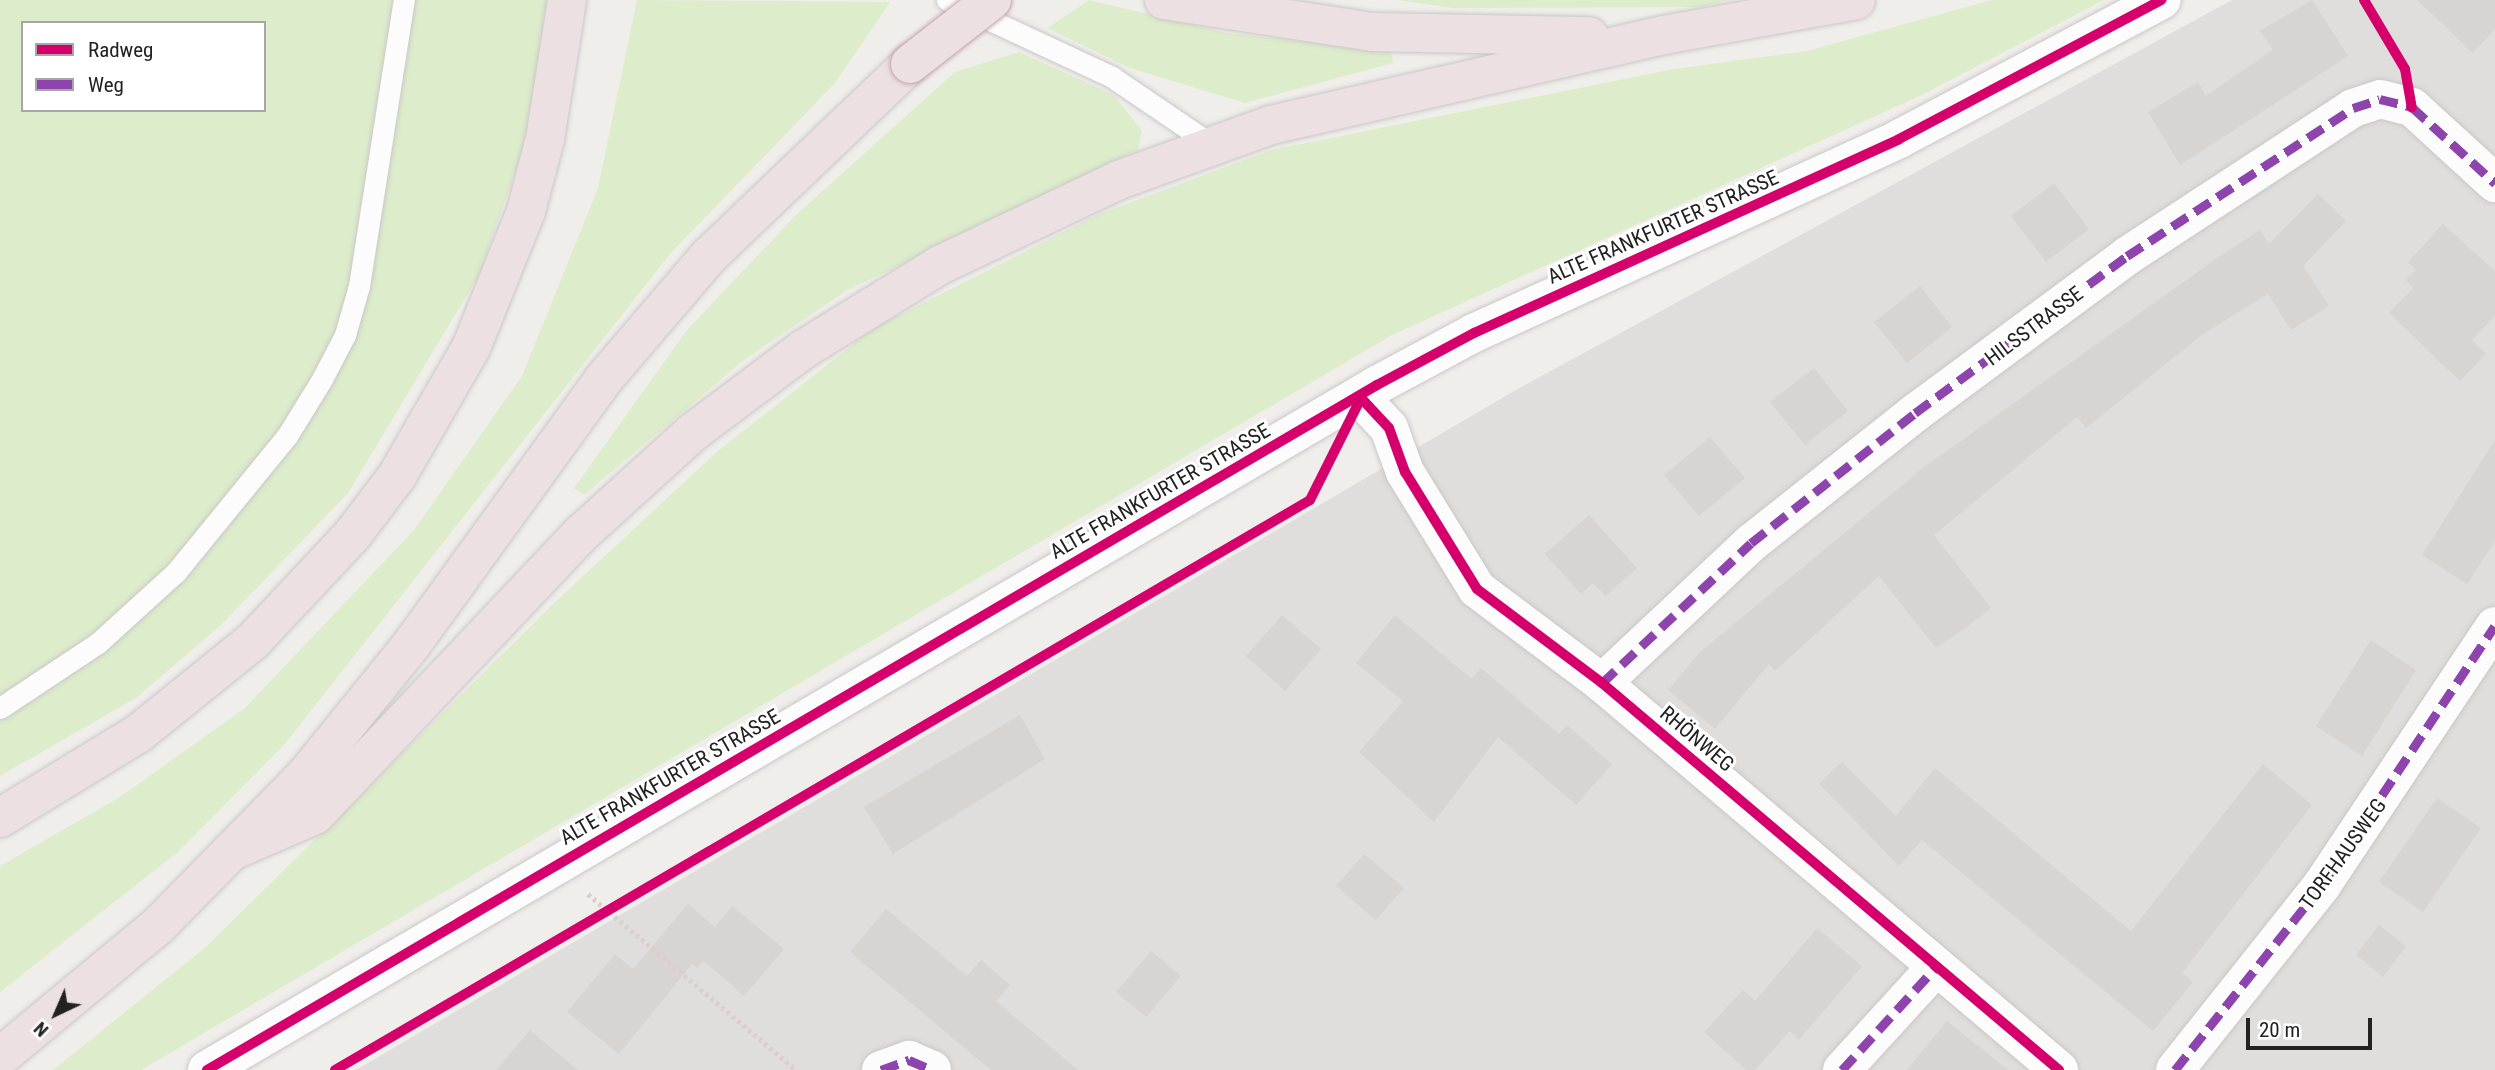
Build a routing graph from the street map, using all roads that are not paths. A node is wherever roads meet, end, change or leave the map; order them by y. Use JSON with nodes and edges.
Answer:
{"nodes":[{"id":1,"x":404,"y":0,"type":"edge"},
{"id":2,"x":567,"y":0,"type":"edge"},
{"id":3,"x":947,"y":0,"type":"edge"},
{"id":4,"x":992,"y":0,"type":"edge"},
{"id":5,"x":1164,"y":0,"type":"edge"},
{"id":6,"x":1856,"y":0,"type":"edge"},
{"id":7,"x":2162,"y":0,"type":"edge"},
{"id":8,"x":1664,"y":34,"type":"junction"},
{"id":9,"x":1212,"y":145,"type":"junction"},
{"id":10,"x":2495,"y":183,"type":"edge"},
{"id":11,"x":1361,"y":398,"type":"junction"},
{"id":12,"x":2495,"y":626,"type":"edge"},
{"id":13,"x":1602,"y":683,"type":"junction"},
{"id":14,"x":0,"y":708,"type":"edge"},
{"id":15,"x":0,"y":818,"type":"edge"},
{"id":16,"x":234,"y":850,"type":"junction"},
{"id":17,"x":1936,"y":967,"type":"junction"},
{"id":18,"x":0,"y":1057,"type":"edge"},
{"id":19,"x":206,"y":1070,"type":"edge"},
{"id":20,"x":881,"y":1070,"type":"edge"},
{"id":21,"x":932,"y":1070,"type":"edge"},
{"id":22,"x":1842,"y":1070,"type":"edge"},
{"id":23,"x":2059,"y":1070,"type":"edge"},
{"id":24,"x":2175,"y":1070,"type":"edge"}],
"edges":[{"from":1,"to":14,"type":"lane"},
{"from":2,"to":15,"type":"highway"},
{"from":3,"to":9,"type":"lane"},
{"from":4,"to":16,"type":"highway","bridge":true},
{"from":5,"to":8,"type":"highway"},
{"from":6,"to":8,"type":"highway"},
{"from":7,"to":11,"type":"street","name":"ALTE FRANKFURTER STRASSE"},
{"from":8,"to":9,"type":"highway"},
{"from":9,"to":16,"type":"highway"},
{"from":10,"to":13,"type":"street","name":"HILSSTRASSE"},
{"from":11,"to":13,"type":"street","name":"RHÖNWEG"},
{"from":11,"to":19,"type":"street","name":"ALTE FRANKFURTER STRASSE"},
{"from":12,"to":24,"type":"street","name":"TORFHAUSWEG"},
{"from":13,"to":17,"type":"street","name":"RHÖNWEG"},
{"from":16,"to":18,"type":"highway"},
{"from":17,"to":22,"type":"street"},
{"from":17,"to":23,"type":"street","name":"RHÖNWEG"},
{"from":20,"to":21,"type":"street"}]}
